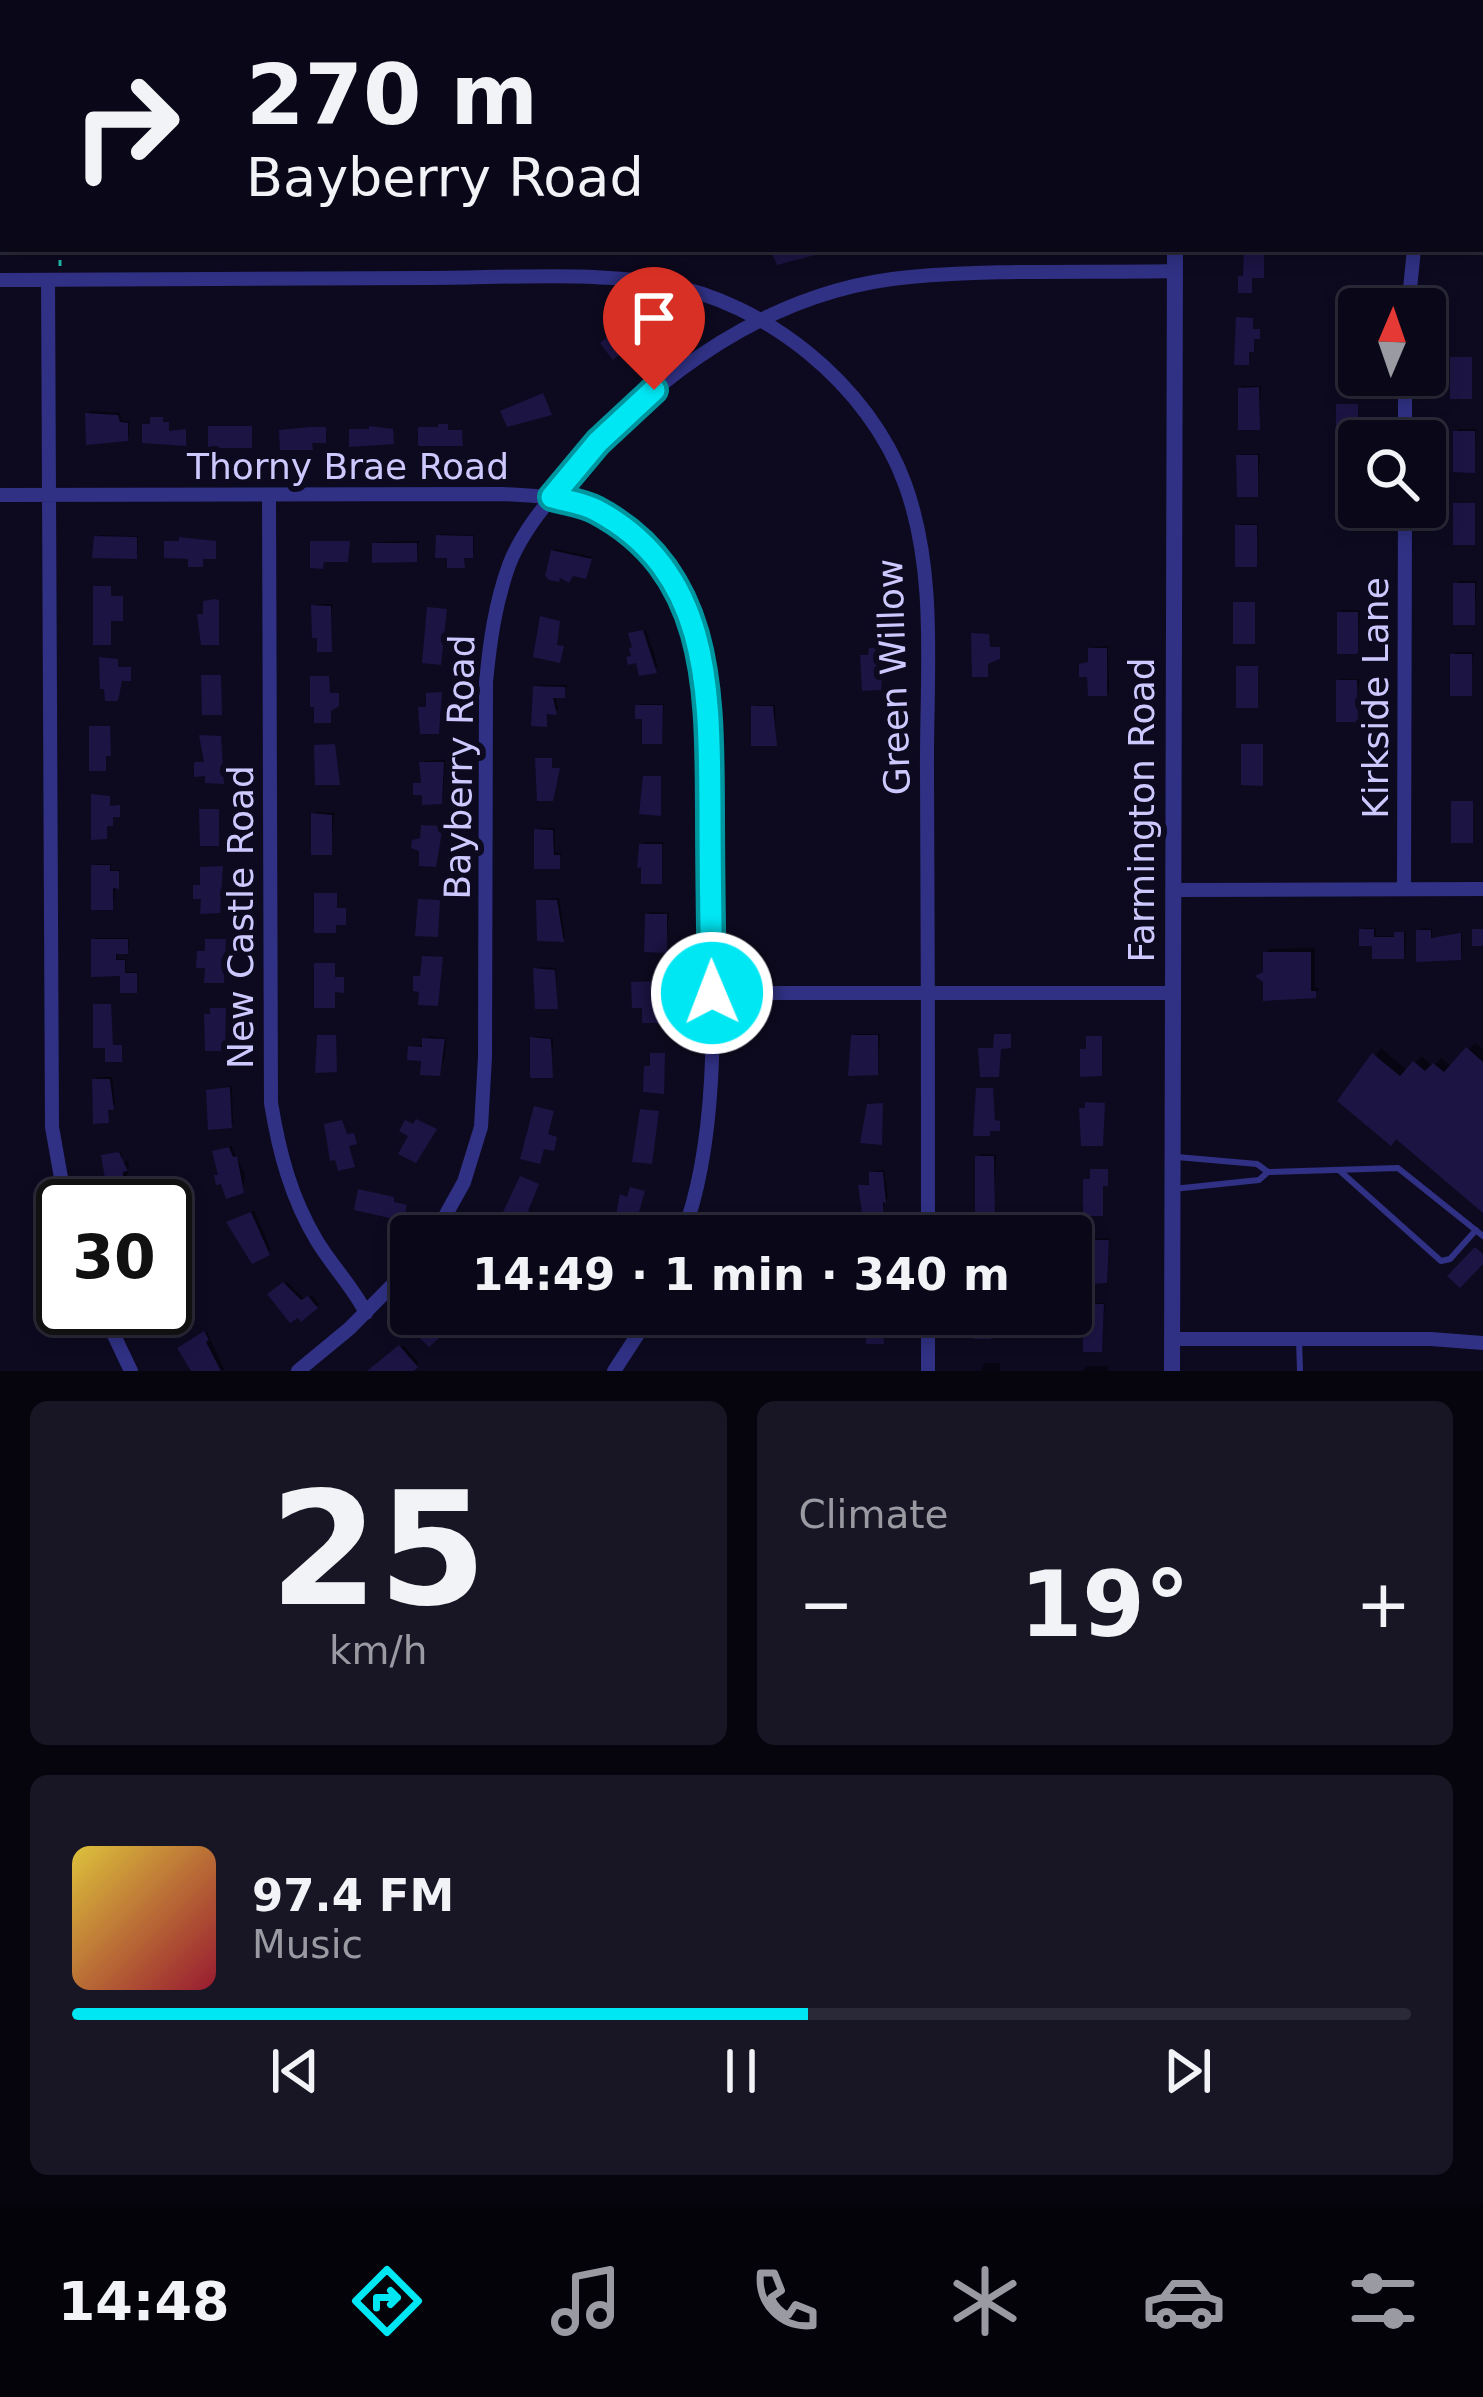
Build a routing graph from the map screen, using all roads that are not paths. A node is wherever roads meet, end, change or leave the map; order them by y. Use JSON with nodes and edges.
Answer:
{"nodes":[{"id":1,"x":1175,"y":252,"type":"edge"},
{"id":2,"x":1414,"y":252,"type":"edge"},
{"id":3,"x":1175,"y":272,"type":"junction"},
{"id":4,"x":0,"y":280,"type":"edge"},
{"id":5,"x":54,"y":280,"type":"junction"},
{"id":6,"x":1410,"y":288,"type":"edge"},
{"id":7,"x":759,"y":319,"type":"junction"},
{"id":8,"x":0,"y":495,"type":"edge"},
{"id":9,"x":48,"y":495,"type":"junction"},
{"id":10,"x":269,"y":496,"type":"junction"},
{"id":11,"x":552,"y":497,"type":"junction"},
{"id":12,"x":1405,"y":528,"type":"edge"},
{"id":13,"x":1404,"y":889,"type":"junction"},
{"id":14,"x":1483,"y":889,"type":"edge"},
{"id":15,"x":1174,"y":890,"type":"junction"},
{"id":16,"x":712,"y":993,"type":"junction"},
{"id":17,"x":928,"y":993,"type":"junction"},
{"id":18,"x":1174,"y":993,"type":"junction"},
{"id":19,"x":1173,"y":1157,"type":"junction"},
{"id":20,"x":1338,"y":1169,"type":"junction"},
{"id":21,"x":1268,"y":1172,"type":"junction"},
{"id":22,"x":61,"y":1179,"type":"edge"},
{"id":23,"x":1173,"y":1189,"type":"junction"},
{"id":24,"x":446,"y":1215,"type":"edge"},
{"id":25,"x":690,"y":1215,"type":"edge"},
{"id":26,"x":928,"y":1215,"type":"edge"},
{"id":27,"x":1479,"y":1233,"type":"edge"},
{"id":28,"x":390,"y":1288,"type":"edge"},
{"id":29,"x":366,"y":1313,"type":"junction"},
{"id":30,"x":114,"y":1335,"type":"edge"},
{"id":31,"x":637,"y":1335,"type":"edge"},
{"id":32,"x":928,"y":1335,"type":"edge"},
{"id":33,"x":1172,"y":1339,"type":"junction"},
{"id":34,"x":1299,"y":1339,"type":"junction"},
{"id":35,"x":1483,"y":1343,"type":"edge"},
{"id":36,"x":131,"y":1371,"type":"edge"},
{"id":37,"x":298,"y":1371,"type":"edge"},
{"id":38,"x":614,"y":1371,"type":"edge"},
{"id":39,"x":928,"y":1371,"type":"edge"},
{"id":40,"x":1172,"y":1371,"type":"edge"},
{"id":41,"x":1300,"y":1371,"type":"edge"}],
"edges":[{"from":1,"to":3,"type":"street","name":"Farmington Road"},
{"from":2,"to":6,"type":"street"},
{"from":3,"to":7,"type":"street","name":"Bayberry Road"},
{"from":3,"to":15,"type":"street","name":"Farmington Road"},
{"from":4,"to":5,"type":"street","name":"Green Willow"},
{"from":5,"to":7,"type":"street","name":"Green Willow"},
{"from":5,"to":9,"type":"street"},
{"from":7,"to":11,"type":"street","name":"Bayberry Road"},
{"from":7,"to":17,"type":"street","name":"Green Willow"},
{"from":8,"to":9,"type":"street","name":"Thorny Brae Road"},
{"from":9,"to":10,"type":"street","name":"Thorny Brae Road"},
{"from":9,"to":22,"type":"street"},
{"from":10,"to":11,"type":"street","name":"Thorny Brae Road"},
{"from":10,"to":29,"type":"street","name":"New Castle Road"},
{"from":11,"to":16,"type":"street","name":"Thorny Brae Road"},
{"from":11,"to":24,"type":"street","name":"Bayberry Road"},
{"from":12,"to":13,"type":"street","name":"Kirkside Lane"},
{"from":13,"to":14,"type":"street"},
{"from":13,"to":15,"type":"street"},
{"from":15,"to":18,"type":"street","name":"Farmington Road"},
{"from":16,"to":17,"type":"street"},
{"from":16,"to":25,"type":"street","name":"Thorny Brae Road"},
{"from":17,"to":18,"type":"street"},
{"from":17,"to":26,"type":"street","name":"Green Willow"},
{"from":18,"to":19,"type":"street","name":"Farmington Road"},
{"from":19,"to":21,"type":"lane"},
{"from":19,"to":23,"type":"street","name":"Farmington Road"},
{"from":20,"to":21,"type":"lane"},
{"from":20,"to":27,"type":"lane"},
{"from":20,"to":27,"type":"lane"},
{"from":21,"to":23,"type":"lane"},
{"from":23,"to":33,"type":"street","name":"Farmington Road"},
{"from":28,"to":29,"type":"street"},
{"from":29,"to":37,"type":"street"},
{"from":30,"to":36,"type":"street"},
{"from":31,"to":38,"type":"street"},
{"from":32,"to":39,"type":"street"},
{"from":33,"to":34,"type":"street"},
{"from":33,"to":40,"type":"street","name":"Farmington Road"},
{"from":34,"to":35,"type":"street"},
{"from":34,"to":41,"type":"lane"}]}
